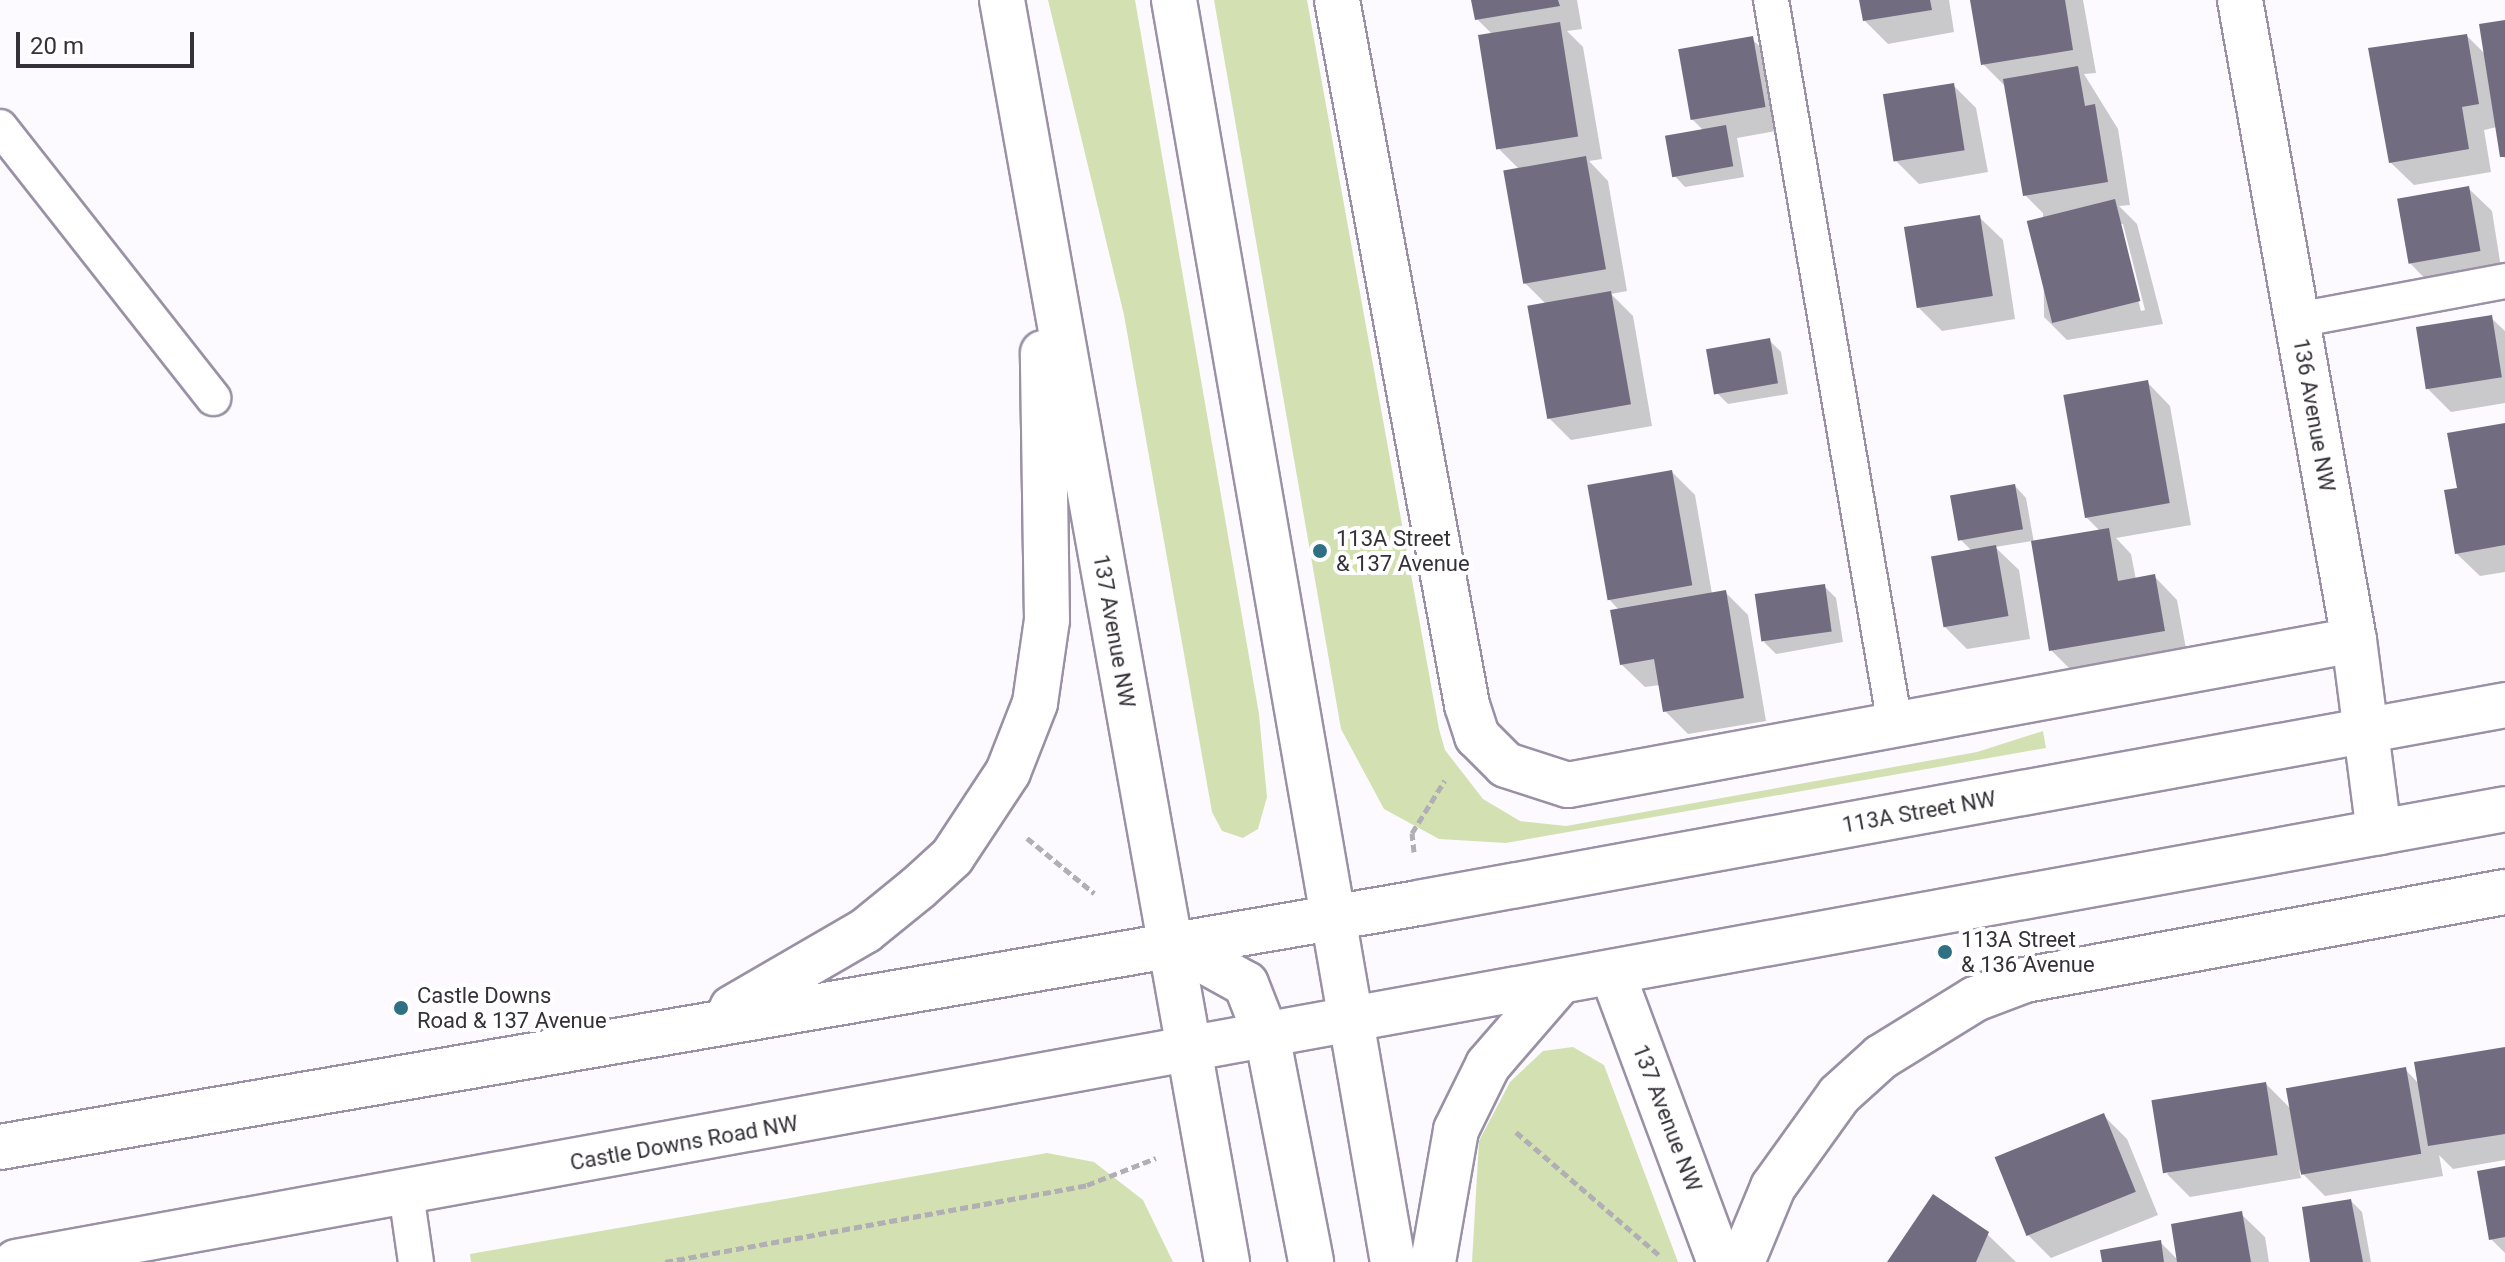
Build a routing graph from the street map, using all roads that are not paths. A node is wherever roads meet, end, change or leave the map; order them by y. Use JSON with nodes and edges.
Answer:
{"nodes":[{"id":1,"x":1002,"y":0,"type":"edge"},
{"id":2,"x":1174,"y":0,"type":"edge"},
{"id":3,"x":1337,"y":0,"type":"edge"},
{"id":4,"x":1771,"y":0,"type":"edge"},
{"id":5,"x":2240,"y":0,"type":"edge"},
{"id":6,"x":0,"y":127,"type":"edge"},
{"id":7,"x":2505,"y":281,"type":"edge"},
{"id":8,"x":1056,"y":292,"type":"junction"},
{"id":9,"x":2297,"y":320,"type":"junction"},
{"id":10,"x":213,"y":398,"type":"dead end"},
{"id":11,"x":2354,"y":640,"type":"junction"},
{"id":12,"x":2505,"y":705,"type":"edge"},
{"id":13,"x":1895,"y":725,"type":"junction"},
{"id":14,"x":2367,"y":730,"type":"junction"},
{"id":15,"x":2505,"y":809,"type":"edge"},
{"id":16,"x":2379,"y":832,"type":"junction"},
{"id":17,"x":2505,"y":892,"type":"edge"},
{"id":18,"x":1332,"y":917,"type":"junction"},
{"id":19,"x":1168,"y":941,"type":"junction"},
{"id":20,"x":1613,"y":975,"type":"junction"},
{"id":21,"x":1558,"y":984,"type":"junction"},
{"id":22,"x":1351,"y":1023,"type":"junction"},
{"id":23,"x":686,"y":1031,"type":"junction"},
{"id":24,"x":1268,"y":1040,"type":"junction"},
{"id":25,"x":1187,"y":1052,"type":"junction"},
{"id":26,"x":0,"y":1147,"type":"edge"},
{"id":27,"x":406,"y":1193,"type":"junction"},
{"id":28,"x":16,"y":1262,"type":"edge"},
{"id":29,"x":416,"y":1262,"type":"edge"},
{"id":30,"x":1227,"y":1262,"type":"edge"},
{"id":31,"x":1311,"y":1262,"type":"edge"},
{"id":32,"x":1393,"y":1262,"type":"edge"},
{"id":33,"x":1433,"y":1262,"type":"edge"},
{"id":34,"x":1720,"y":1262,"type":"edge"},
{"id":35,"x":1742,"y":1262,"type":"edge"}],
"edges":[{"from":1,"to":8,"type":"main road","name":"137 Avenue NW"},
{"from":2,"to":18,"type":"main road"},
{"from":3,"to":13,"type":"main road"},
{"from":4,"to":13,"type":"lane"},
{"from":5,"to":9,"type":"main road","name":"136 Avenue NW"},
{"from":6,"to":10,"type":"lane"},
{"from":7,"to":9,"type":"lane"},
{"from":8,"to":19,"type":"main road","name":"137 Avenue NW"},
{"from":8,"to":23,"type":"main road"},
{"from":9,"to":11,"type":"main road","name":"136 Avenue NW"},
{"from":11,"to":13,"type":"main road"},
{"from":11,"to":14,"type":"main road","name":"136 Avenue NW"},
{"from":12,"to":14,"type":"main road","name":"113A Street NW"},
{"from":14,"to":16,"type":"main road","name":"136 Avenue NW"},
{"from":14,"to":18,"type":"main road","name":"113A Street NW"},
{"from":15,"to":16,"type":"main road"},
{"from":16,"to":20,"type":"main road"},
{"from":17,"to":35,"type":"main road"},
{"from":18,"to":19,"type":"main road"},
{"from":18,"to":22,"type":"main road"},
{"from":19,"to":23,"type":"main road"},
{"from":19,"to":24,"type":"main road"},
{"from":19,"to":25,"type":"main road","name":"137 Avenue NW"},
{"from":20,"to":21,"type":"main road"},
{"from":20,"to":34,"type":"main road","name":"137 Avenue NW"},
{"from":21,"to":22,"type":"main road"},
{"from":21,"to":33,"type":"main road"},
{"from":22,"to":24,"type":"main road","name":"Castle Downs Road NW"},
{"from":22,"to":32,"type":"main road"},
{"from":23,"to":26,"type":"main road"},
{"from":24,"to":25,"type":"main road","name":"Castle Downs Road NW"},
{"from":24,"to":31,"type":"main road"},
{"from":25,"to":27,"type":"main road","name":"Castle Downs Road NW"},
{"from":25,"to":30,"type":"main road","name":"137 Avenue NW"},
{"from":27,"to":28,"type":"main road","name":"Castle Downs Road NW"},
{"from":27,"to":29,"type":"lane"}]}
